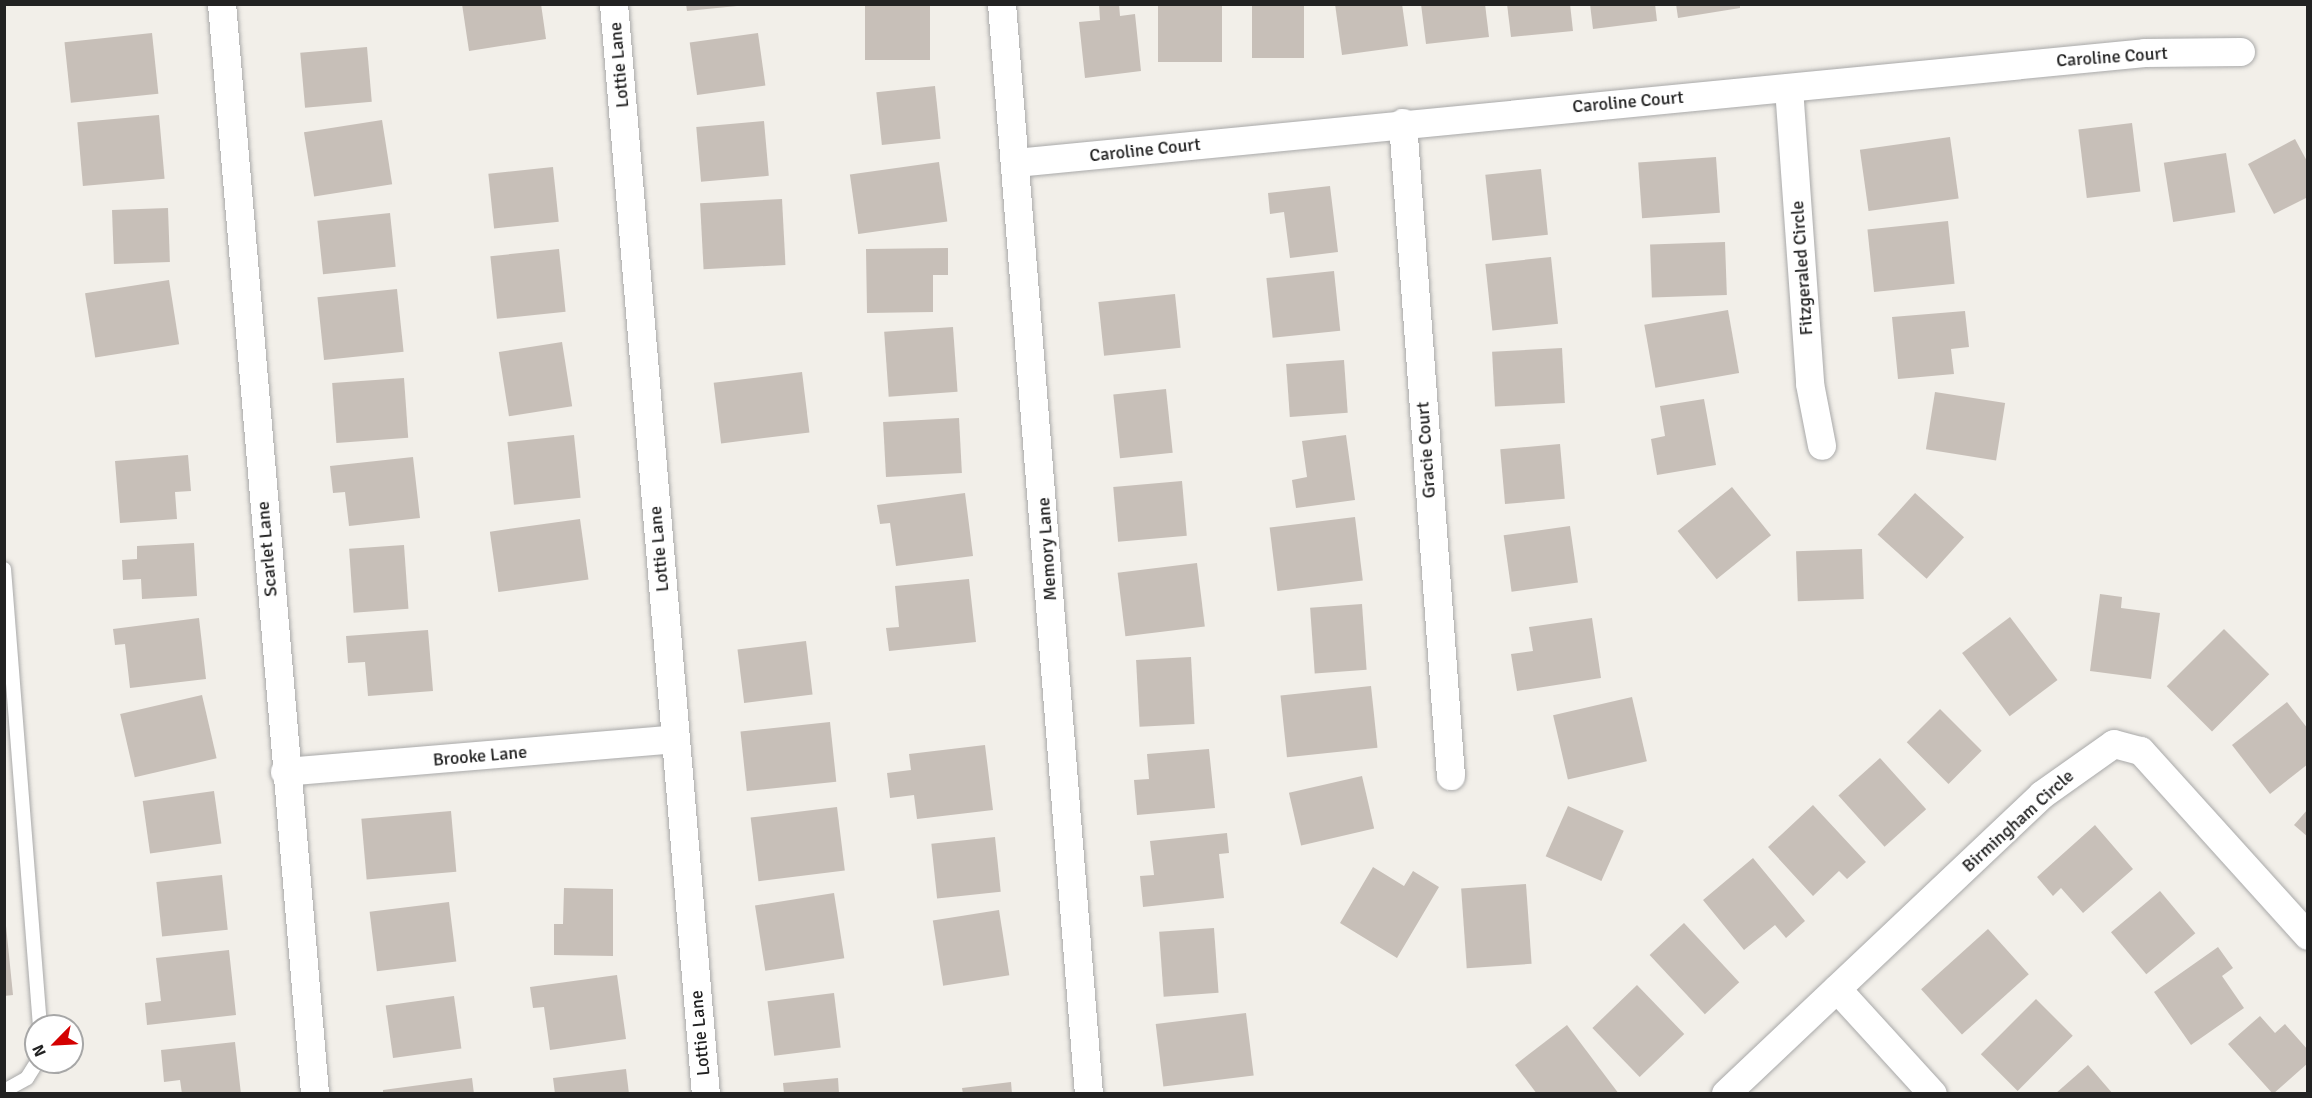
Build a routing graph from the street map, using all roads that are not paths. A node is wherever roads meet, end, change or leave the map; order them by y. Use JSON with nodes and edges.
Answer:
{"nodes":[{"id":1,"x":222,"y":4,"type":"edge"},
{"id":2,"x":614,"y":4,"type":"edge"},
{"id":3,"x":1002,"y":4,"type":"edge"},
{"id":4,"x":2241,"y":52,"type":"dead end"},
{"id":5,"x":1790,"y":88,"type":"junction"},
{"id":6,"x":1403,"y":123,"type":"junction"},
{"id":7,"x":1017,"y":163,"type":"junction"},
{"id":8,"x":1822,"y":447,"type":"dead end"},
{"id":9,"x":4,"y":569,"type":"edge"},
{"id":10,"x":675,"y":739,"type":"junction"},
{"id":11,"x":285,"y":772,"type":"junction"},
{"id":12,"x":1451,"y":776,"type":"dead end"},
{"id":13,"x":2307,"y":936,"type":"edge"},
{"id":14,"x":1836,"y":989,"type":"junction"},
{"id":15,"x":39,"y":1014,"type":"edge"},
{"id":16,"x":30,"y":1074,"type":"edge"},
{"id":17,"x":4,"y":1091,"type":"edge"},
{"id":18,"x":315,"y":1094,"type":"edge"},
{"id":19,"x":706,"y":1094,"type":"edge"},
{"id":20,"x":1089,"y":1094,"type":"edge"},
{"id":21,"x":1726,"y":1094,"type":"edge"},
{"id":22,"x":1933,"y":1094,"type":"edge"}],
"edges":[{"from":1,"to":11,"type":"street","name":"Scarlet Lane"},
{"from":2,"to":10,"type":"street","name":"Lottie Lane"},
{"from":3,"to":7,"type":"street","name":"Memory Lane"},
{"from":4,"to":5,"type":"street","name":"Caroline Court"},
{"from":5,"to":6,"type":"street","name":"Caroline Court"},
{"from":5,"to":8,"type":"street","name":"Fitzgeraled Circle"},
{"from":6,"to":7,"type":"street","name":"Caroline Court"},
{"from":6,"to":12,"type":"street","name":"Gracie Court"},
{"from":7,"to":20,"type":"street","name":"Memory Lane"},
{"from":9,"to":15,"type":"lane"},
{"from":10,"to":11,"type":"street","name":"Brooke Lane"},
{"from":10,"to":19,"type":"street","name":"Lottie Lane"},
{"from":11,"to":18,"type":"street","name":"Scarlet Lane"},
{"from":13,"to":14,"type":"street","name":"Birmingham Circle"},
{"from":14,"to":21,"type":"street","name":"Birmingham Circle"},
{"from":14,"to":22,"type":"street"},
{"from":16,"to":17,"type":"lane"}]}
